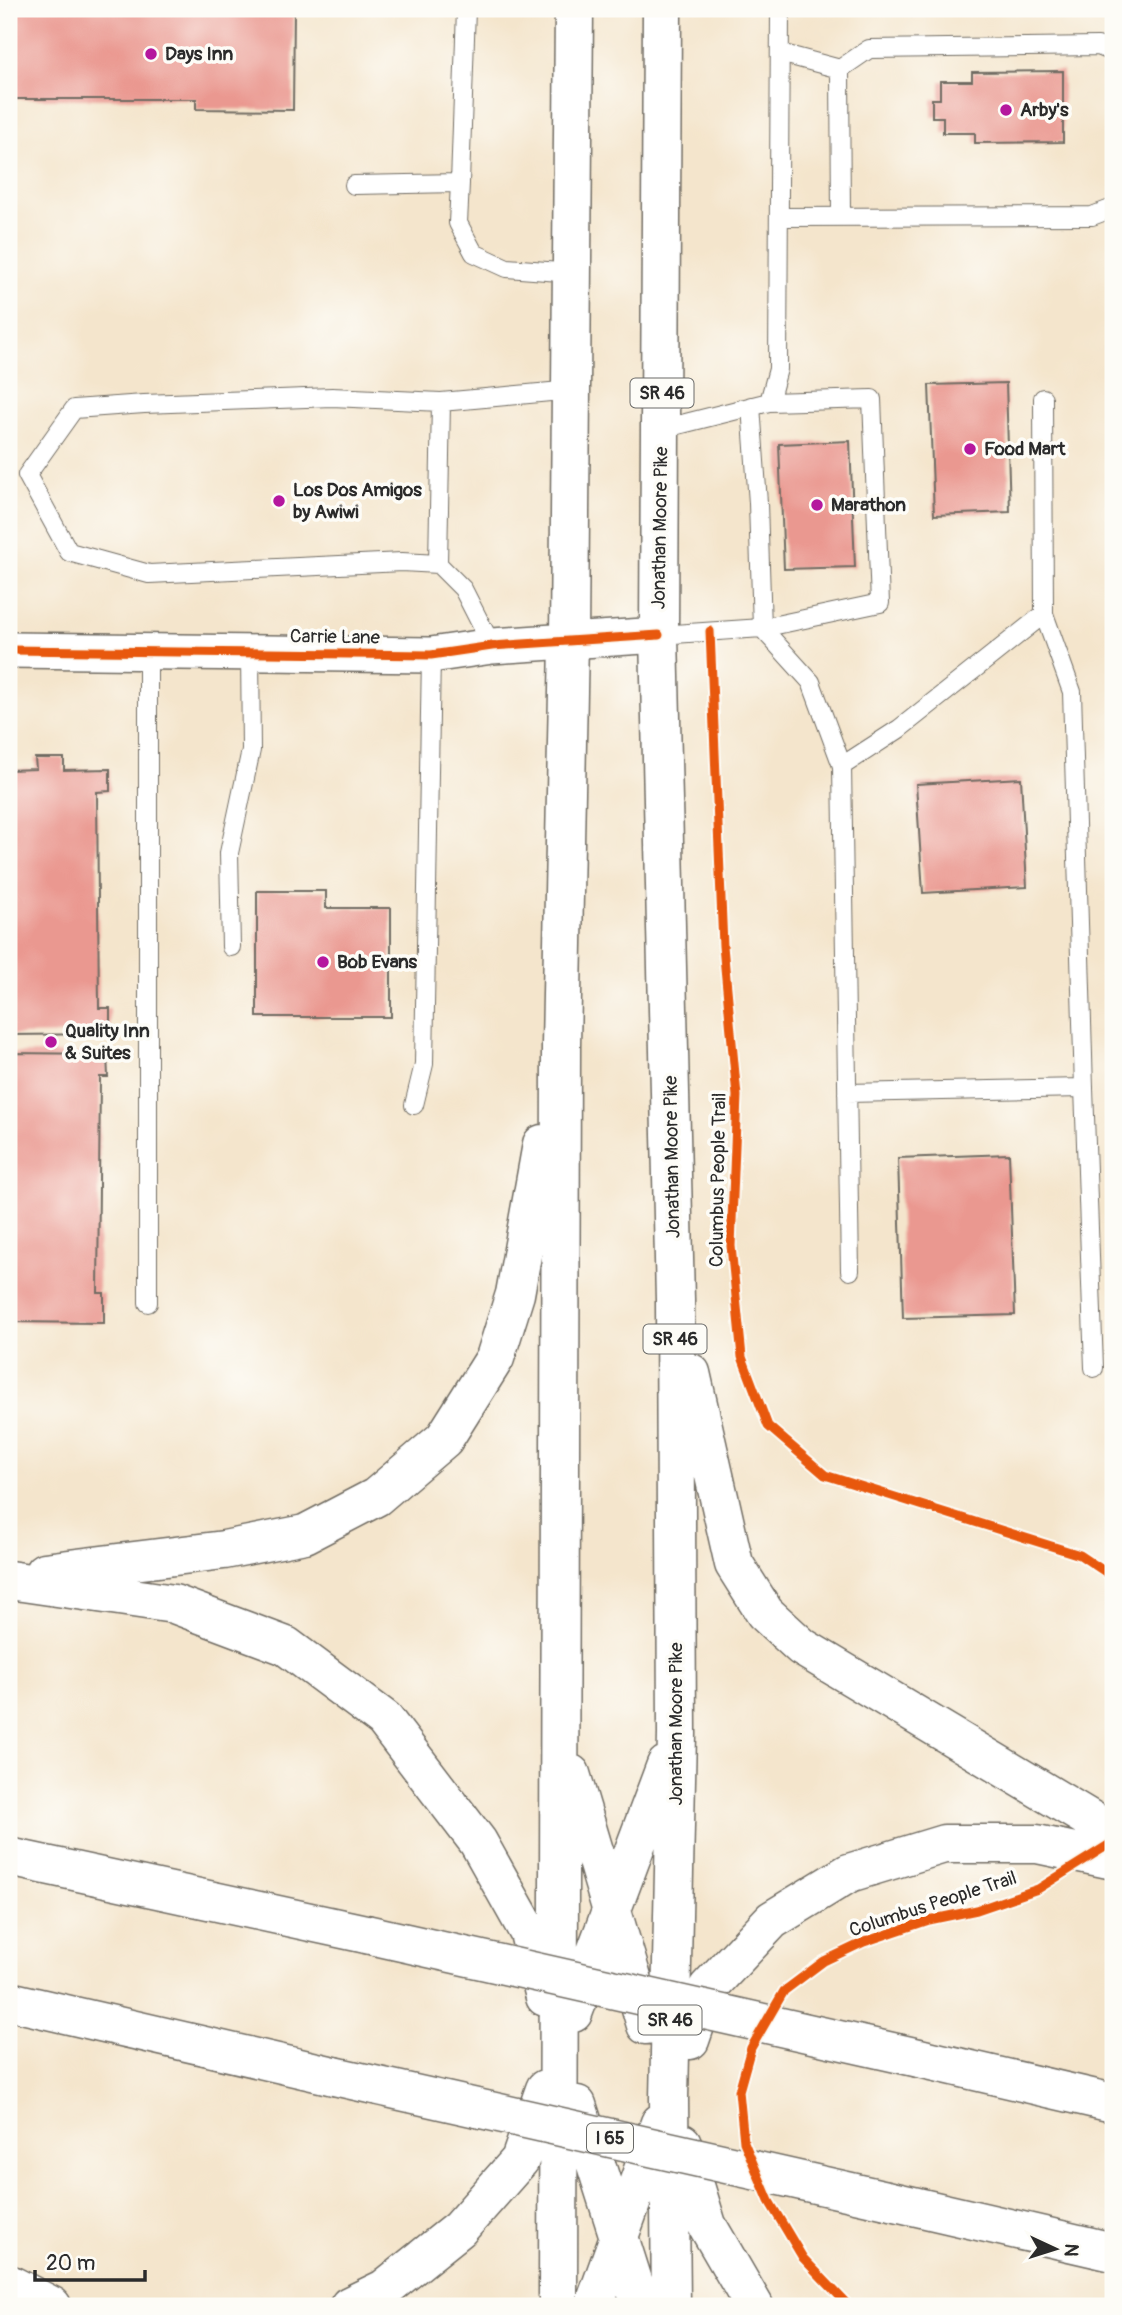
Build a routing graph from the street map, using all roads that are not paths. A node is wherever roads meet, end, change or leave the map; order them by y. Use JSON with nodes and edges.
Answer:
{"nodes":[{"id":1,"x":466,"y":9,"type":"edge"},
{"id":2,"x":574,"y":9,"type":"edge"},
{"id":3,"x":662,"y":9,"type":"edge"},
{"id":4,"x":780,"y":9,"type":"edge"},
{"id":5,"x":1113,"y":52,"type":"edge"},
{"id":6,"x":780,"y":53,"type":"junction"},
{"id":7,"x":840,"y":69,"type":"junction"},
{"id":8,"x":460,"y":183,"type":"junction"},
{"id":9,"x":354,"y":185,"type":"dead end"},
{"id":10,"x":1113,"y":208,"type":"edge"},
{"id":11,"x":779,"y":217,"type":"junction"},
{"id":12,"x":841,"y":217,"type":"junction"},
{"id":13,"x":573,"y":273,"type":"junction"},
{"id":14,"x":572,"y":390,"type":"junction"},
{"id":15,"x":1043,"y":398,"type":"dead end"},
{"id":16,"x":440,"y":402,"type":"junction"},
{"id":17,"x":769,"y":402,"type":"junction"},
{"id":18,"x":751,"y":406,"type":"junction"},
{"id":19,"x":662,"y":429,"type":"junction"},
{"id":20,"x":438,"y":564,"type":"junction"},
{"id":21,"x":1044,"y":614,"type":"junction"},
{"id":22,"x":762,"y":628,"type":"junction"},
{"id":23,"x":659,"y":635,"type":"junction"},
{"id":24,"x":569,"y":642,"type":"junction"},
{"id":25,"x":492,"y":646,"type":"junction"},
{"id":26,"x":9,"y":650,"type":"edge"},
{"id":27,"x":148,"y":652,"type":"junction"},
{"id":28,"x":250,"y":653,"type":"junction"},
{"id":29,"x":431,"y":655,"type":"junction"},
{"id":30,"x":842,"y":766,"type":"junction"},
{"id":31,"x":231,"y":947,"type":"dead end"},
{"id":32,"x":561,"y":1045,"type":"junction"},
{"id":33,"x":1084,"y":1088,"type":"junction"},
{"id":34,"x":847,"y":1093,"type":"junction"},
{"id":35,"x":414,"y":1105,"type":"dead end"},
{"id":36,"x":850,"y":1270,"type":"dead end"},
{"id":37,"x":675,"y":1300,"type":"junction"},
{"id":38,"x":148,"y":1303,"type":"dead end"},
{"id":39,"x":1094,"y":1368,"type":"dead end"},
{"id":40,"x":9,"y":1578,"type":"edge"},
{"id":41,"x":677,"y":1734,"type":"junction"},
{"id":42,"x":560,"y":1735,"type":"junction"},
{"id":43,"x":1113,"y":1833,"type":"edge"},
{"id":44,"x":9,"y":1857,"type":"edge"},
{"id":45,"x":1113,"y":1860,"type":"edge"},
{"id":46,"x":612,"y":1910,"type":"junction"},
{"id":47,"x":9,"y":2001,"type":"edge"},
{"id":48,"x":559,"y":2049,"type":"junction"},
{"id":49,"x":668,"y":2099,"type":"junction"},
{"id":50,"x":1113,"y":2103,"type":"edge"},
{"id":51,"x":620,"y":2236,"type":"junction"},
{"id":52,"x":1113,"y":2252,"type":"edge"},
{"id":53,"x":349,"y":2306,"type":"edge"},
{"id":54,"x":558,"y":2306,"type":"edge"},
{"id":55,"x":594,"y":2306,"type":"edge"},
{"id":56,"x":641,"y":2306,"type":"edge"},
{"id":57,"x":671,"y":2306,"type":"edge"},
{"id":58,"x":754,"y":2306,"type":"edge"}],
"edges":[{"from":1,"to":8,"type":"lane"},
{"from":2,"to":13,"type":"highway"},
{"from":3,"to":19,"type":"highway","name":"Jonathan Moore Pike","number":"SR 46"},
{"from":4,"to":6,"type":"lane"},
{"from":5,"to":7,"type":"lane"},
{"from":6,"to":7,"type":"lane"},
{"from":6,"to":11,"type":"lane"},
{"from":7,"to":12,"type":"lane"},
{"from":8,"to":9,"type":"lane"},
{"from":8,"to":13,"type":"lane"},
{"from":10,"to":12,"type":"lane"},
{"from":11,"to":12,"type":"lane"},
{"from":11,"to":17,"type":"lane"},
{"from":13,"to":14,"type":"highway"},
{"from":14,"to":16,"type":"lane"},
{"from":14,"to":24,"type":"highway"},
{"from":15,"to":21,"type":"lane"},
{"from":16,"to":20,"type":"lane"},
{"from":16,"to":20,"type":"lane"},
{"from":17,"to":18,"type":"lane"},
{"from":17,"to":22,"type":"lane"},
{"from":18,"to":19,"type":"lane"},
{"from":18,"to":22,"type":"lane"},
{"from":19,"to":23,"type":"highway","name":"Jonathan Moore Pike","number":"SR 46"},
{"from":20,"to":25,"type":"lane"},
{"from":21,"to":30,"type":"lane"},
{"from":21,"to":33,"type":"lane"},
{"from":22,"to":23,"type":"lane"},
{"from":22,"to":30,"type":"lane"},
{"from":23,"to":24,"type":"street","name":"Carrie Lane"},
{"from":23,"to":37,"type":"highway","name":"Jonathan Moore Pike","number":"SR 46"},
{"from":24,"to":25,"type":"street","name":"Carrie Lane"},
{"from":24,"to":32,"type":"highway"},
{"from":25,"to":29,"type":"street","name":"Carrie Lane"},
{"from":26,"to":27,"type":"street","name":"Carrie Lane"},
{"from":27,"to":28,"type":"street","name":"Carrie Lane"},
{"from":27,"to":38,"type":"lane"},
{"from":28,"to":29,"type":"street","name":"Carrie Lane"},
{"from":28,"to":31,"type":"lane"},
{"from":29,"to":35,"type":"lane"},
{"from":30,"to":34,"type":"lane"},
{"from":32,"to":40,"type":"highway"},
{"from":32,"to":42,"type":"highway"},
{"from":33,"to":34,"type":"lane"},
{"from":33,"to":39,"type":"lane"},
{"from":34,"to":36,"type":"lane"},
{"from":37,"to":41,"type":"highway","name":"Jonathan Moore Pike","number":"SR 46"},
{"from":37,"to":43,"type":"highway"},
{"from":40,"to":48,"type":"highway"},
{"from":41,"to":46,"type":"highway"},
{"from":41,"to":49,"type":"highway","name":"Jonathan Moore Pike","number":"SR 46"},
{"from":42,"to":46,"type":"highway"},
{"from":42,"to":48,"type":"highway"},
{"from":44,"to":50,"type":"highway","bridge":true},
{"from":45,"to":49,"type":"highway"},
{"from":46,"to":48,"type":"highway"},
{"from":46,"to":49,"type":"highway"},
{"from":47,"to":52,"type":"highway","number":"I 65","bridge":true},
{"from":48,"to":51,"type":"highway"},
{"from":48,"to":53,"type":"highway"},
{"from":48,"to":54,"type":"highway"},
{"from":49,"to":51,"type":"highway"},
{"from":49,"to":57,"type":"highway","name":"Jonathan Moore Pike","number":"SR 46"},
{"from":49,"to":58,"type":"highway"},
{"from":51,"to":55,"type":"highway"},
{"from":51,"to":56,"type":"highway"}]}
